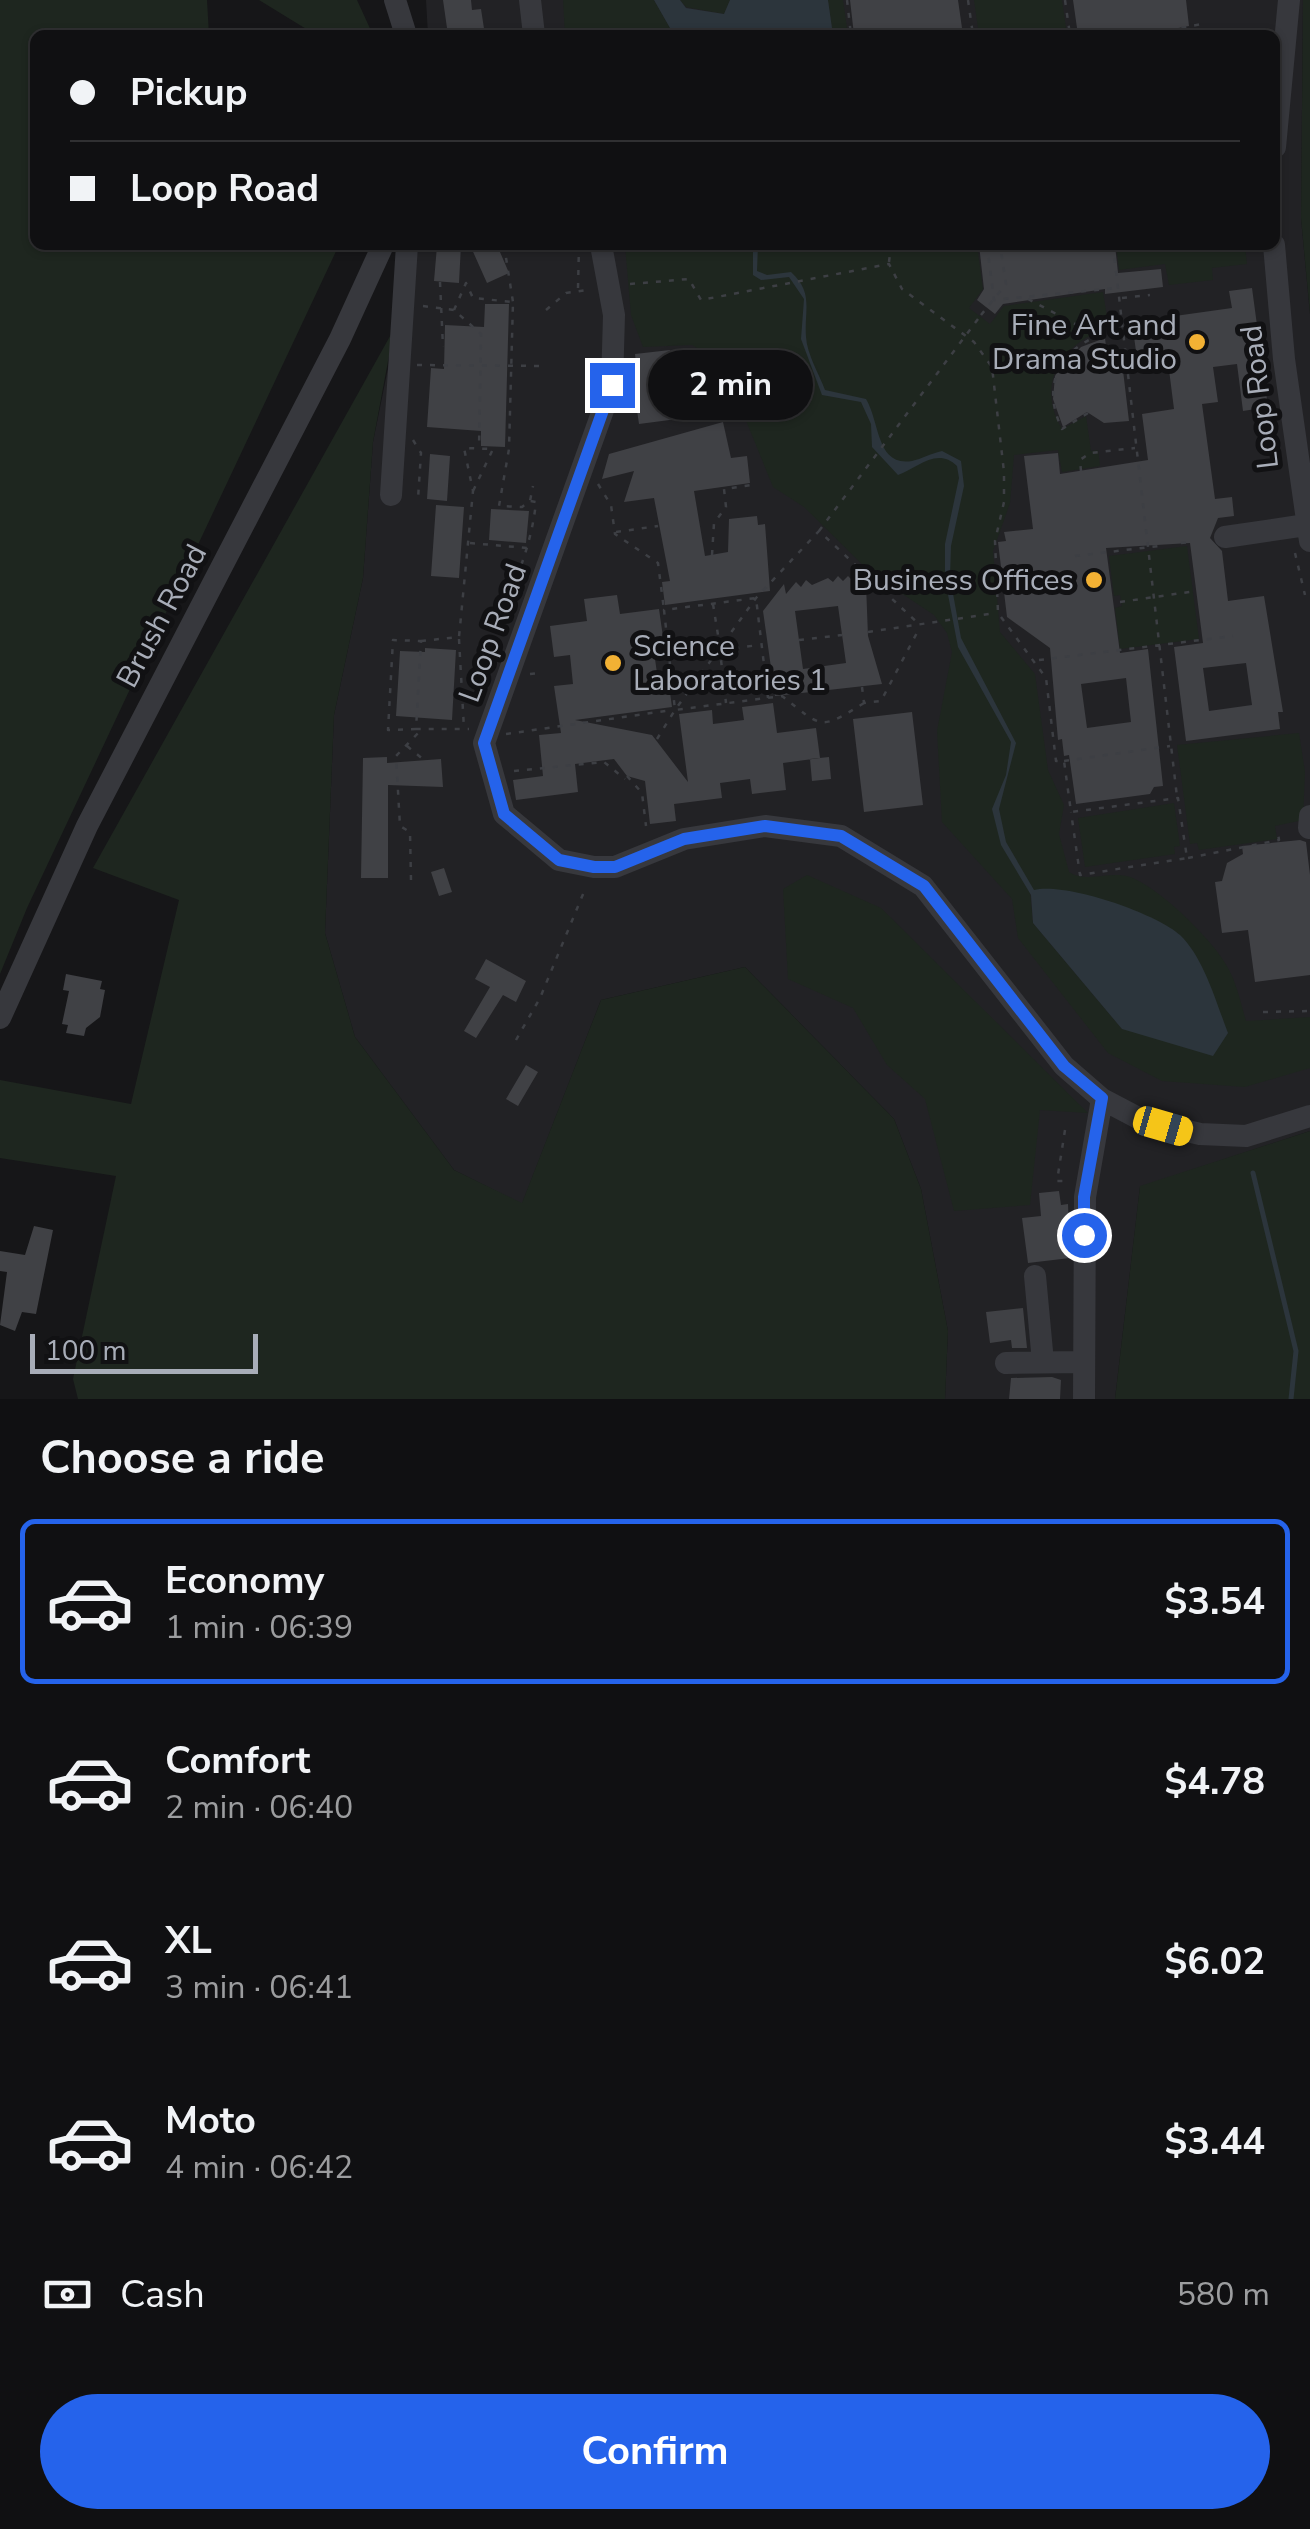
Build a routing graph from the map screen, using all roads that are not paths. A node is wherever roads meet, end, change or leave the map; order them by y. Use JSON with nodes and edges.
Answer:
{"nodes":[{"id":1,"x":395,"y":0,"type":"edge"},
{"id":2,"x":530,"y":0,"type":"edge"},
{"id":3,"x":1290,"y":0,"type":"edge"},
{"id":4,"x":404,"y":30,"type":"edge"},
{"id":5,"x":533,"y":30,"type":"edge"},
{"id":6,"x":1280,"y":58,"type":"edge"},
{"id":7,"x":382,"y":250,"type":"edge"},
{"id":8,"x":408,"y":250,"type":"edge"},
{"id":9,"x":602,"y":250,"type":"edge"},
{"id":10,"x":1275,"y":250,"type":"edge"},
{"id":11,"x":391,"y":495,"type":"dead end"},
{"id":12,"x":1308,"y":533,"type":"edge"},
{"id":13,"x":1225,"y":537,"type":"dead end"},
{"id":14,"x":1310,"y":816,"type":"edge"},
{"id":15,"x":1309,"y":828,"type":"edge"},
{"id":16,"x":0,"y":1018,"type":"edge"},
{"id":17,"x":1102,"y":1098,"type":"junction"},
{"id":18,"x":1310,"y":1116,"type":"edge"},
{"id":19,"x":1034,"y":1276,"type":"dead end"},
{"id":20,"x":1006,"y":1362,"type":"dead end"},
{"id":21,"x":1043,"y":1362,"type":"junction"},
{"id":22,"x":1084,"y":1362,"type":"junction"},
{"id":23,"x":1084,"y":1399,"type":"edge"}],
"edges":[{"from":1,"to":4,"type":"street"},
{"from":2,"to":5,"type":"street"},
{"from":3,"to":6,"type":"street"},
{"from":7,"to":16,"type":"street","name":"Brush Road"},
{"from":8,"to":11,"type":"street"},
{"from":9,"to":17,"type":"street","name":"Loop Road"},
{"from":10,"to":12,"type":"street","name":"Loop Road"},
{"from":12,"to":13,"type":"street"},
{"from":14,"to":15,"type":"street"},
{"from":17,"to":18,"type":"street"},
{"from":17,"to":22,"type":"street"},
{"from":19,"to":21,"type":"street"},
{"from":20,"to":21,"type":"street"},
{"from":21,"to":22,"type":"street"},
{"from":22,"to":23,"type":"street"}]}
